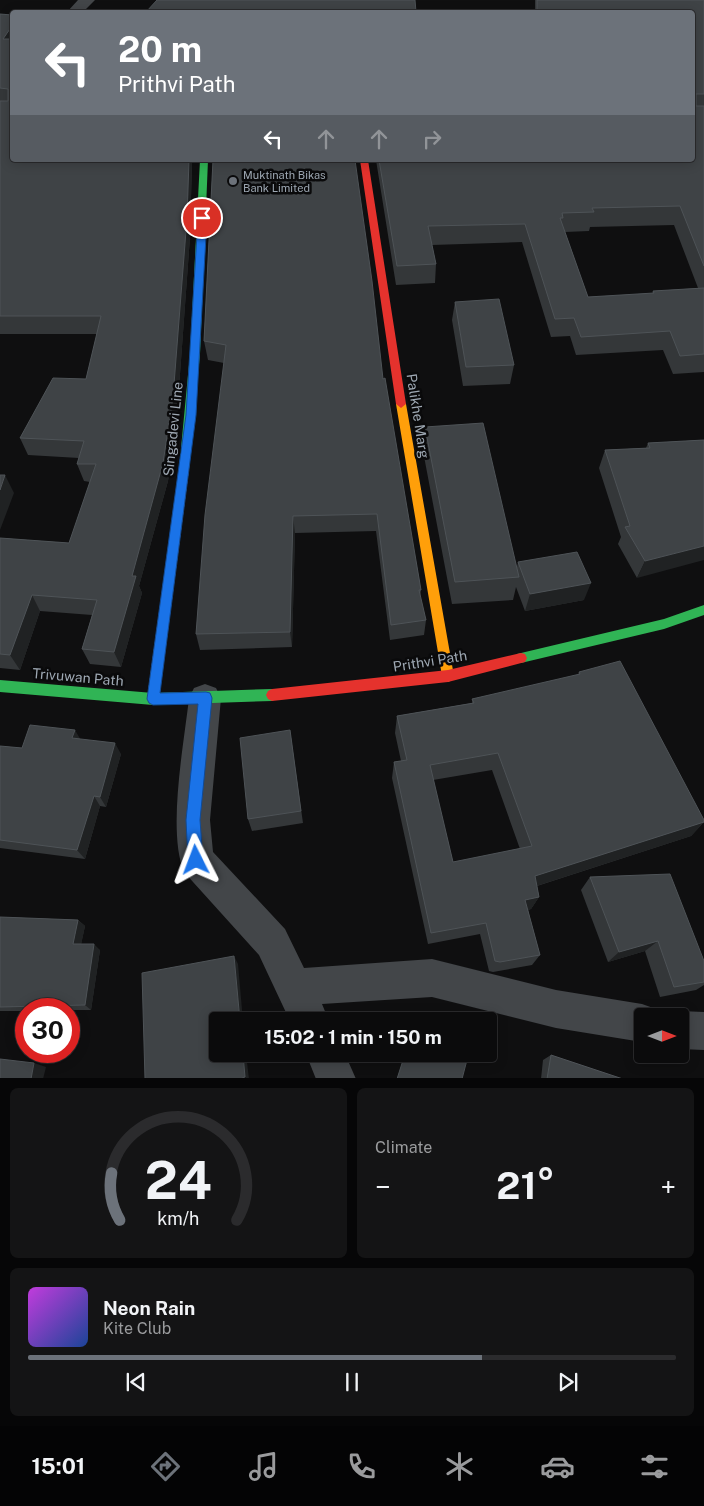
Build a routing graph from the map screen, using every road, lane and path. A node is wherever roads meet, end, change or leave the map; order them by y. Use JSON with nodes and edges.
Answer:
{"nodes":[{"id":1,"x":87,"y":0,"type":"edge"},
{"id":2,"x":77,"y":10,"type":"edge"},
{"id":3,"x":204,"y":162,"type":"edge"},
{"id":4,"x":364,"y":162,"type":"edge"},
{"id":5,"x":704,"y":610,"type":"edge"},
{"id":6,"x":448,"y":676,"type":"junction"},
{"id":7,"x":0,"y":686,"type":"edge"},
{"id":8,"x":206,"y":698,"type":"junction"},
{"id":9,"x":153,"y":699,"type":"junction"},
{"id":10,"x":293,"y":987,"type":"junction"},
{"id":11,"x":306,"y":1012,"type":"edge"},
{"id":12,"x":634,"y":1022,"type":"edge"},
{"id":13,"x":689,"y":1030,"type":"edge"},
{"id":14,"x":704,"y":1031,"type":"edge"},
{"id":15,"x":329,"y":1062,"type":"edge"},
{"id":16,"x":336,"y":1078,"type":"edge"}],
"edges":[{"from":1,"to":2,"type":"street"},
{"from":3,"to":9,"type":"street","name":"Singadevi Line"},
{"from":4,"to":6,"type":"street","name":"Palikhe Marg"},
{"from":5,"to":6,"type":"street","name":"Prithvi Path"},
{"from":6,"to":8,"type":"street","name":"Prithvi Path"},
{"from":7,"to":9,"type":"street","name":"Trivuwan Path"},
{"from":8,"to":9,"type":"street","name":"Prithvi Path"},
{"from":8,"to":10,"type":"street"},
{"from":10,"to":11,"type":"street"},
{"from":10,"to":12,"type":"street"},
{"from":13,"to":14,"type":"street"},
{"from":15,"to":16,"type":"street"}]}
